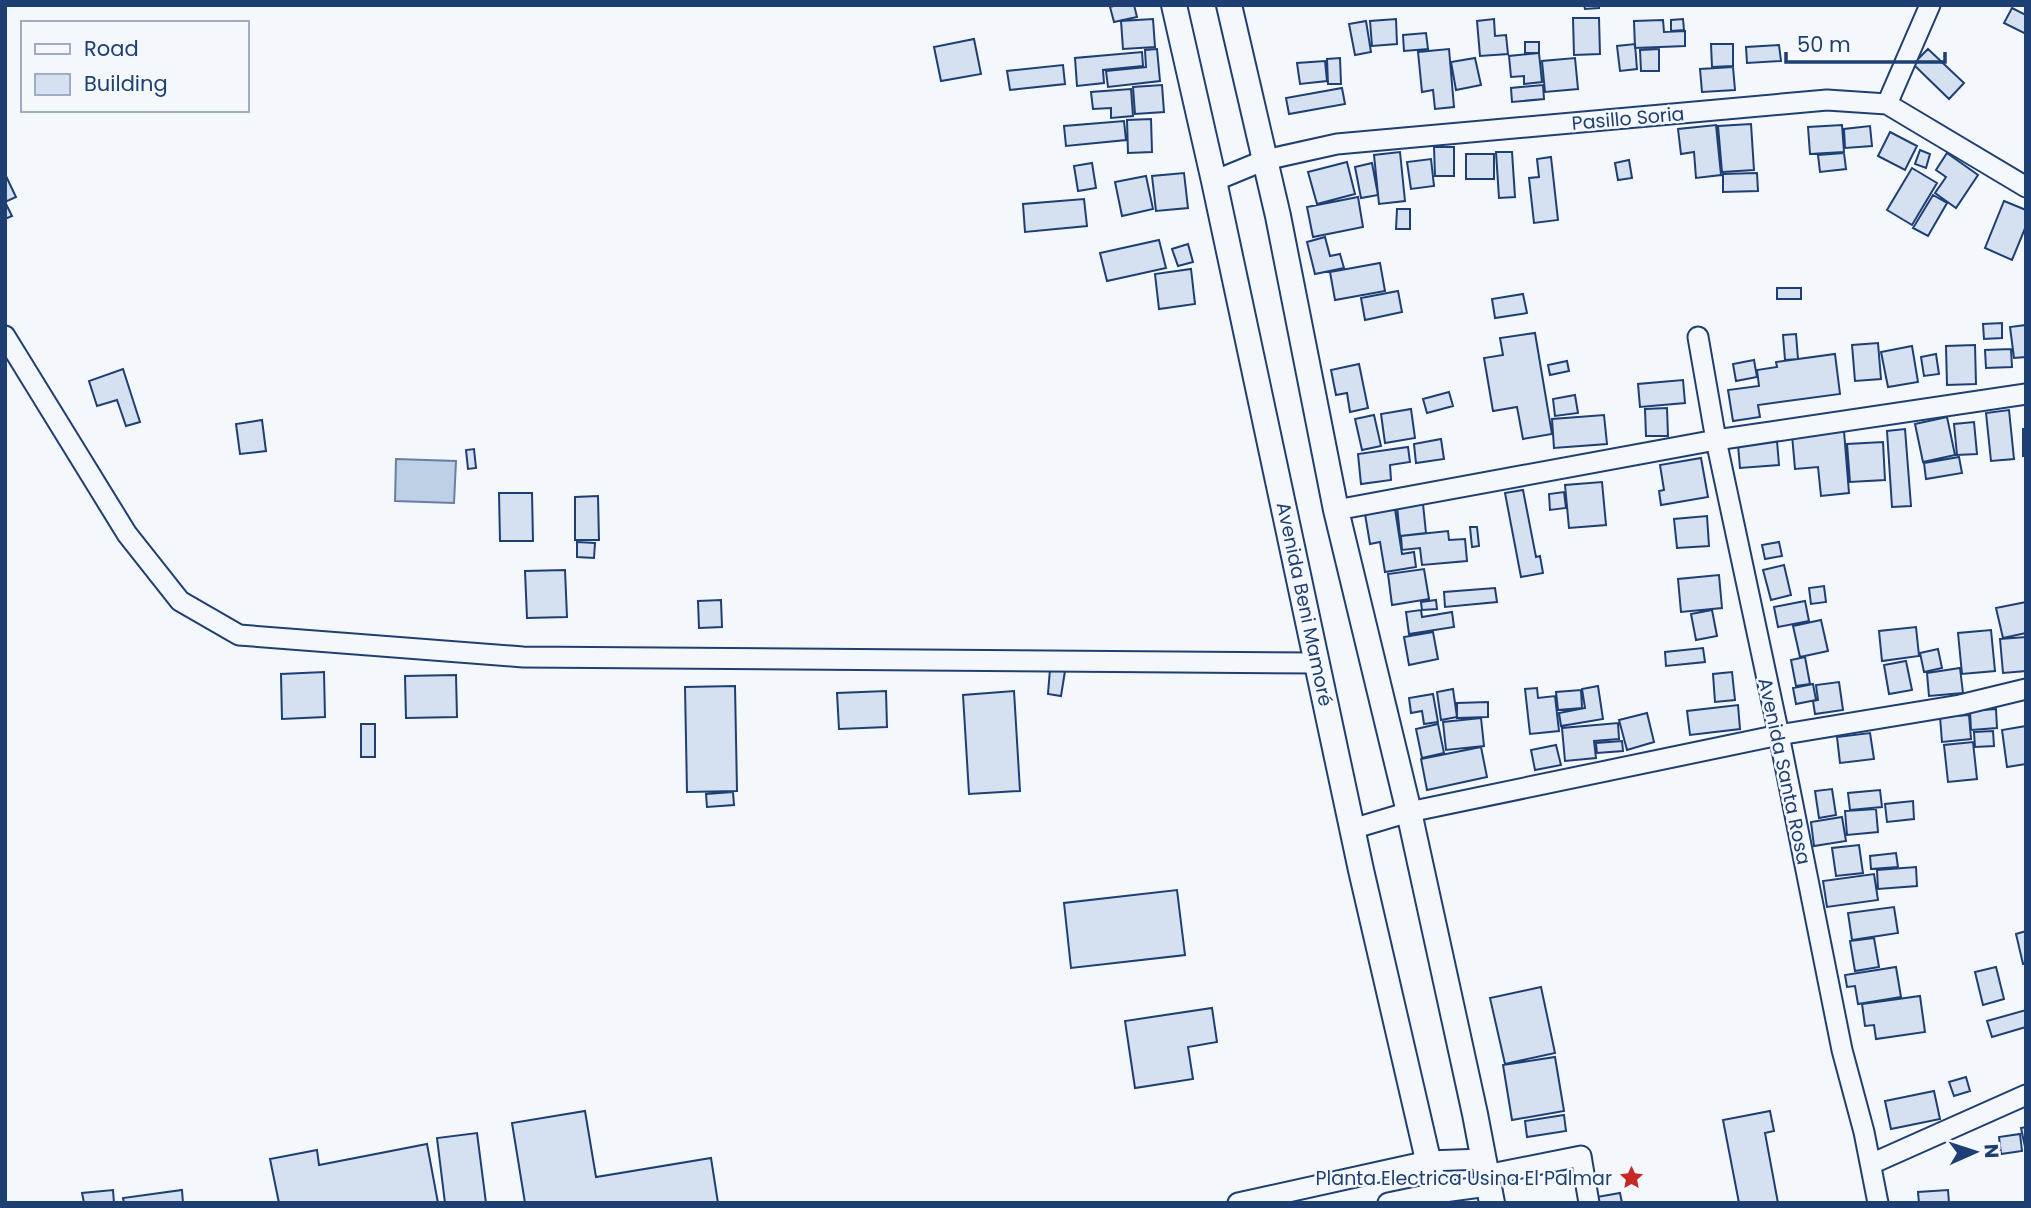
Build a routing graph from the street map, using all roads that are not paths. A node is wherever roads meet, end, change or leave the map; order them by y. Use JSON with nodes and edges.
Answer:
{"nodes":[{"id":1,"x":1174,"y":5,"type":"edge"},
{"id":2,"x":1229,"y":5,"type":"edge"},
{"id":3,"x":1930,"y":5,"type":"edge"},
{"id":4,"x":1887,"y":104,"type":"junction"},
{"id":5,"x":1265,"y":160,"type":"junction"},
{"id":6,"x":1214,"y":181,"type":"junction"},
{"id":7,"x":2026,"y":187,"type":"edge"},
{"id":8,"x":5,"y":335,"type":"edge"},
{"id":9,"x":1698,"y":337,"type":"dead end"},
{"id":10,"x":2026,"y":394,"type":"edge"},
{"id":11,"x":1716,"y":440,"type":"junction"},
{"id":12,"x":1336,"y":510,"type":"junction"},
{"id":13,"x":1318,"y":663,"type":"junction"},
{"id":14,"x":2026,"y":689,"type":"edge"},
{"id":15,"x":1779,"y":735,"type":"junction"},
{"id":16,"x":1409,"y":812,"type":"junction"},
{"id":17,"x":1352,"y":829,"type":"junction"},
{"id":18,"x":2026,"y":1095,"type":"edge"},
{"id":19,"x":1428,"y":1161,"type":"junction"},
{"id":20,"x":1871,"y":1164,"type":"junction"},
{"id":21,"x":1487,"y":1181,"type":"edge"},
{"id":22,"x":1437,"y":1198,"type":"edge"},
{"id":23,"x":1238,"y":1203,"type":"edge"},
{"id":24,"x":1388,"y":1203,"type":"edge"},
{"id":25,"x":1589,"y":1203,"type":"edge"},
{"id":26,"x":1878,"y":1203,"type":"edge"}],
"edges":[{"from":1,"to":6,"type":"street","name":"Avenida Beni Mamoré"},
{"from":2,"to":5,"type":"street"},
{"from":3,"to":4,"type":"street"},
{"from":4,"to":5,"type":"street","name":"Pasillo Soria"},
{"from":4,"to":7,"type":"street","name":"Pasillo Soria"},
{"from":5,"to":6,"type":"street","name":"Pasillo Soria"},
{"from":5,"to":12,"type":"street"},
{"from":6,"to":13,"type":"street","name":"Avenida Beni Mamoré"},
{"from":8,"to":13,"type":"street"},
{"from":9,"to":11,"type":"street","name":"Avenida Santa Rosa"},
{"from":10,"to":11,"type":"street"},
{"from":11,"to":12,"type":"street"},
{"from":11,"to":15,"type":"street","name":"Avenida Santa Rosa"},
{"from":12,"to":16,"type":"street"},
{"from":13,"to":17,"type":"street","name":"Avenida Beni Mamoré"},
{"from":14,"to":15,"type":"street"},
{"from":15,"to":16,"type":"street"},
{"from":15,"to":20,"type":"street","name":"Avenida Santa Rosa"},
{"from":16,"to":17,"type":"street"},
{"from":16,"to":21,"type":"street"},
{"from":17,"to":19,"type":"street","name":"Avenida Beni Mamoré"},
{"from":18,"to":20,"type":"street"},
{"from":19,"to":21,"type":"street"},
{"from":19,"to":22,"type":"street","name":"Avenida Beni Mamoré"},
{"from":19,"to":23,"type":"street"},
{"from":20,"to":26,"type":"street","name":"Avenida Santa Rosa"},
{"from":21,"to":22,"type":"street"},
{"from":21,"to":25,"type":"street"},
{"from":22,"to":24,"type":"street"}]}
